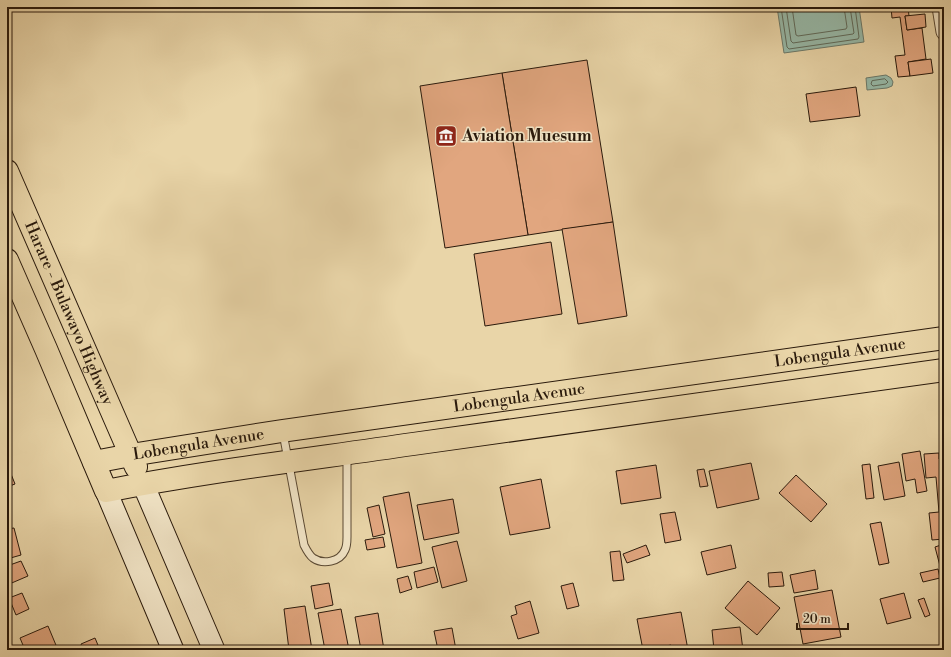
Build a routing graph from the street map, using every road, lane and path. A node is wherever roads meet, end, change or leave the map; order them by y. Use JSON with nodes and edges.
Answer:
{"nodes":[{"id":1,"x":940,"y":7,"type":"edge"},
{"id":2,"x":944,"y":32,"type":"edge"},
{"id":3,"x":7,"y":171,"type":"edge"},
{"id":4,"x":7,"y":260,"type":"edge"},
{"id":5,"x":944,"y":338,"type":"edge"},
{"id":6,"x":944,"y":370,"type":"edge"},
{"id":7,"x":282,"y":431,"type":"junction"},
{"id":8,"x":347,"y":453,"type":"junction"},
{"id":9,"x":131,"y":455,"type":"junction"},
{"id":10,"x":94,"y":462,"type":"junction"},
{"id":11,"x":288,"y":462,"type":"junction"},
{"id":12,"x":143,"y":484,"type":"junction"},
{"id":13,"x":106,"y":491,"type":"junction"},
{"id":14,"x":173,"y":650,"type":"edge"},
{"id":15,"x":214,"y":650,"type":"edge"}],
"edges":[{"from":1,"to":2,"type":"street"},
{"from":3,"to":9,"type":"highway","name":"Harare - Bulawayo Highway"},
{"from":4,"to":10,"type":"highway"},
{"from":5,"to":7,"type":"highway","name":"Lobengula Avenue"},
{"from":6,"to":8,"type":"highway","name":"Lobengula Avenue"},
{"from":7,"to":9,"type":"highway","name":"Lobengula Avenue"},
{"from":7,"to":11,"type":"lane"},
{"from":8,"to":11,"type":"highway","name":"Lobengula Avenue"},
{"from":8,"to":11,"type":"lane"},
{"from":9,"to":10,"type":"highway","name":"Lobengula Avenue"},
{"from":9,"to":12,"type":"highway","name":"Harare - Bulawayo Highway"},
{"from":10,"to":13,"type":"highway"},
{"from":11,"to":12,"type":"highway","name":"Lobengula Avenue"},
{"from":12,"to":13,"type":"highway","name":"Lobengula Avenue"},
{"from":12,"to":15,"type":"main road"},
{"from":13,"to":14,"type":"main road"}]}
